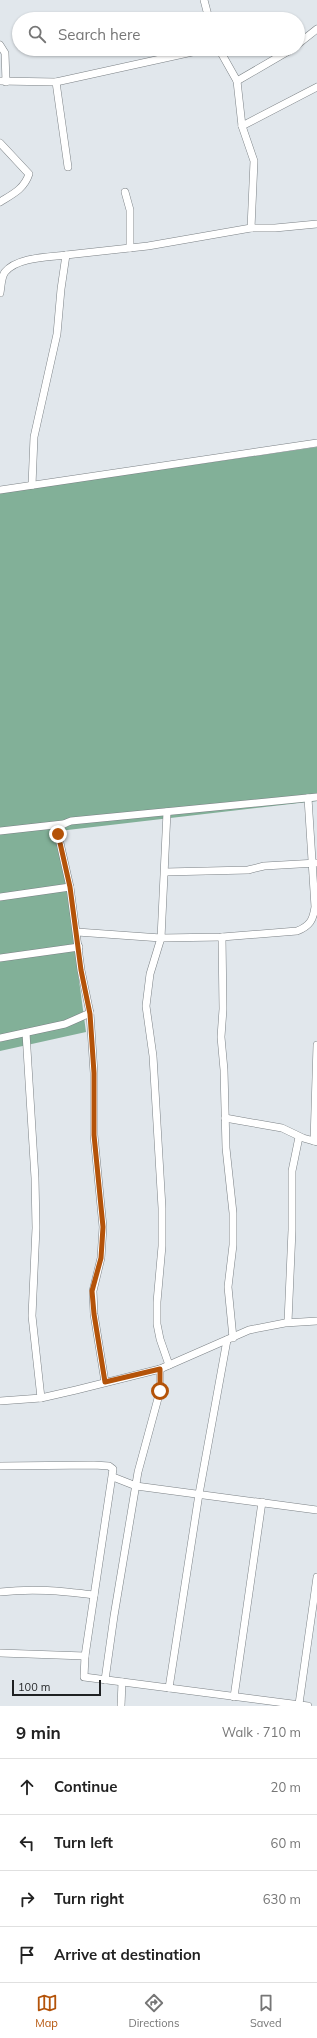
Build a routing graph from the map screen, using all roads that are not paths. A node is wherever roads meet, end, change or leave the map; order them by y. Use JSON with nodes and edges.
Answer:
{"nodes":[{"id":1,"x":204,"y":0,"type":"edge"},
{"id":2,"x":207,"y":12,"type":"edge"},
{"id":3,"x":317,"y":29,"type":"edge"},
{"id":4,"x":305,"y":38,"type":"edge"},
{"id":5,"x":0,"y":45,"type":"edge"},
{"id":6,"x":174,"y":56,"type":"edge"},
{"id":7,"x":224,"y":56,"type":"edge"},
{"id":8,"x":280,"y":56,"type":"edge"},
{"id":9,"x":3,"y":81,"type":"edge"},
{"id":10,"x":237,"y":81,"type":"junction"},
{"id":11,"x":56,"y":82,"type":"junction"},
{"id":12,"x":317,"y":87,"type":"edge"},
{"id":13,"x":242,"y":126,"type":"junction"},
{"id":14,"x":0,"y":143,"type":"edge"},
{"id":15,"x":68,"y":167,"type":"dead end"},
{"id":16,"x":125,"y":192,"type":"dead end"},
{"id":17,"x":0,"y":202,"type":"edge"},
{"id":18,"x":317,"y":224,"type":"edge"},
{"id":19,"x":251,"y":228,"type":"junction"},
{"id":20,"x":130,"y":248,"type":"junction"},
{"id":21,"x":66,"y":255,"type":"junction"},
{"id":22,"x":1,"y":281,"type":"edge"},
{"id":23,"x":0,"y":294,"type":"edge"},
{"id":24,"x":317,"y":443,"type":"edge"},
{"id":25,"x":32,"y":485,"type":"junction"},
{"id":26,"x":0,"y":490,"type":"edge"},
{"id":27,"x":308,"y":798,"type":"junction"},
{"id":28,"x":317,"y":798,"type":"edge"},
{"id":29,"x":167,"y":812,"type":"junction"},
{"id":30,"x":63,"y":824,"type":"junction"},
{"id":31,"x":0,"y":831,"type":"edge"},
{"id":32,"x":315,"y":863,"type":"edge"},
{"id":33,"x":165,"y":872,"type":"junction"},
{"id":34,"x":70,"y":887,"type":"junction"},
{"id":35,"x":0,"y":897,"type":"edge"},
{"id":36,"x":314,"y":923,"type":"edge"},
{"id":37,"x":77,"y":932,"type":"junction"},
{"id":38,"x":222,"y":937,"type":"junction"},
{"id":39,"x":161,"y":938,"type":"junction"},
{"id":40,"x":78,"y":947,"type":"junction"},
{"id":41,"x":0,"y":958,"type":"edge"},
{"id":42,"x":90,"y":1014,"type":"junction"},
{"id":43,"x":26,"y":1032,"type":"junction"},
{"id":44,"x":0,"y":1038,"type":"edge"},
{"id":45,"x":317,"y":1045,"type":"edge"},
{"id":46,"x":225,"y":1118,"type":"junction"},
{"id":47,"x":299,"y":1136,"type":"junction"},
{"id":48,"x":316,"y":1142,"type":"edge"},
{"id":49,"x":288,"y":1322,"type":"junction"},
{"id":50,"x":317,"y":1322,"type":"edge"},
{"id":51,"x":230,"y":1339,"type":"junction"},
{"id":52,"x":169,"y":1365,"type":"junction"},
{"id":53,"x":160,"y":1369,"type":"junction"},
{"id":54,"x":105,"y":1382,"type":"junction"},
{"id":55,"x":40,"y":1398,"type":"junction"},
{"id":56,"x":0,"y":1401,"type":"edge"},
{"id":57,"x":0,"y":1466,"type":"edge"},
{"id":58,"x":113,"y":1477,"type":"junction"},
{"id":59,"x":136,"y":1486,"type":"junction"},
{"id":60,"x":199,"y":1494,"type":"junction"},
{"id":61,"x":262,"y":1502,"type":"junction"},
{"id":62,"x":317,"y":1510,"type":"edge"},
{"id":63,"x":317,"y":1577,"type":"edge"},
{"id":64,"x":0,"y":1592,"type":"edge"},
{"id":65,"x":94,"y":1595,"type":"junction"},
{"id":66,"x":0,"y":1653,"type":"edge"},
{"id":67,"x":85,"y":1656,"type":"junction"},
{"id":68,"x":105,"y":1680,"type":"junction"},
{"id":69,"x":122,"y":1682,"type":"junction"},
{"id":70,"x":169,"y":1688,"type":"junction"},
{"id":71,"x":234,"y":1696,"type":"junction"},
{"id":72,"x":299,"y":1704,"type":"junction"},
{"id":73,"x":121,"y":1706,"type":"edge"},
{"id":74,"x":308,"y":1706,"type":"edge"}],
"edges":[{"from":1,"to":2,"type":"street"},
{"from":3,"to":4,"type":"street"},
{"from":5,"to":9,"type":"street"},
{"from":6,"to":11,"type":"street"},
{"from":7,"to":10,"type":"street"},
{"from":8,"to":10,"type":"street"},
{"from":9,"to":11,"type":"street"},
{"from":10,"to":13,"type":"street"},
{"from":11,"to":15,"type":"street"},
{"from":12,"to":13,"type":"street"},
{"from":13,"to":19,"type":"street"},
{"from":14,"to":17,"type":"street"},
{"from":16,"to":20,"type":"street"},
{"from":18,"to":19,"type":"street"},
{"from":19,"to":20,"type":"street"},
{"from":20,"to":21,"type":"street"},
{"from":21,"to":22,"type":"street"},
{"from":21,"to":25,"type":"street"},
{"from":22,"to":23,"type":"street"},
{"from":24,"to":25,"type":"street"},
{"from":25,"to":26,"type":"street"},
{"from":27,"to":28,"type":"street"},
{"from":27,"to":29,"type":"street"},
{"from":27,"to":32,"type":"street"},
{"from":29,"to":30,"type":"street"},
{"from":29,"to":33,"type":"street"},
{"from":30,"to":31,"type":"street"},
{"from":30,"to":34,"type":"street"},
{"from":32,"to":33,"type":"street"},
{"from":32,"to":36,"type":"street"},
{"from":33,"to":39,"type":"street"},
{"from":34,"to":35,"type":"street"},
{"from":34,"to":37,"type":"street"},
{"from":36,"to":38,"type":"street"},
{"from":37,"to":39,"type":"street"},
{"from":37,"to":40,"type":"street"},
{"from":38,"to":39,"type":"street"},
{"from":38,"to":46,"type":"street"},
{"from":39,"to":52,"type":"street"},
{"from":40,"to":41,"type":"street"},
{"from":40,"to":42,"type":"street"},
{"from":42,"to":43,"type":"street"},
{"from":42,"to":54,"type":"street"},
{"from":43,"to":44,"type":"street"},
{"from":43,"to":55,"type":"street"},
{"from":45,"to":48,"type":"street"},
{"from":46,"to":47,"type":"street"},
{"from":46,"to":51,"type":"street"},
{"from":47,"to":48,"type":"street"},
{"from":47,"to":49,"type":"street"},
{"from":49,"to":50,"type":"street"},
{"from":49,"to":51,"type":"street"},
{"from":51,"to":52,"type":"street"},
{"from":51,"to":60,"type":"street"},
{"from":52,"to":53,"type":"street"},
{"from":53,"to":54,"type":"street"},
{"from":53,"to":59,"type":"street"},
{"from":54,"to":55,"type":"street"},
{"from":55,"to":56,"type":"street"},
{"from":57,"to":58,"type":"street"},
{"from":58,"to":59,"type":"street"},
{"from":58,"to":65,"type":"street"},
{"from":59,"to":60,"type":"street"},
{"from":59,"to":68,"type":"street"},
{"from":60,"to":61,"type":"street"},
{"from":60,"to":70,"type":"street"},
{"from":61,"to":62,"type":"street"},
{"from":61,"to":71,"type":"street"},
{"from":63,"to":72,"type":"street"},
{"from":64,"to":65,"type":"street"},
{"from":65,"to":67,"type":"street"},
{"from":66,"to":67,"type":"street"},
{"from":67,"to":68,"type":"street"},
{"from":68,"to":69,"type":"street"},
{"from":69,"to":70,"type":"street"},
{"from":69,"to":73,"type":"street"},
{"from":70,"to":71,"type":"street"},
{"from":71,"to":72,"type":"street"},
{"from":72,"to":74,"type":"street"}]}
